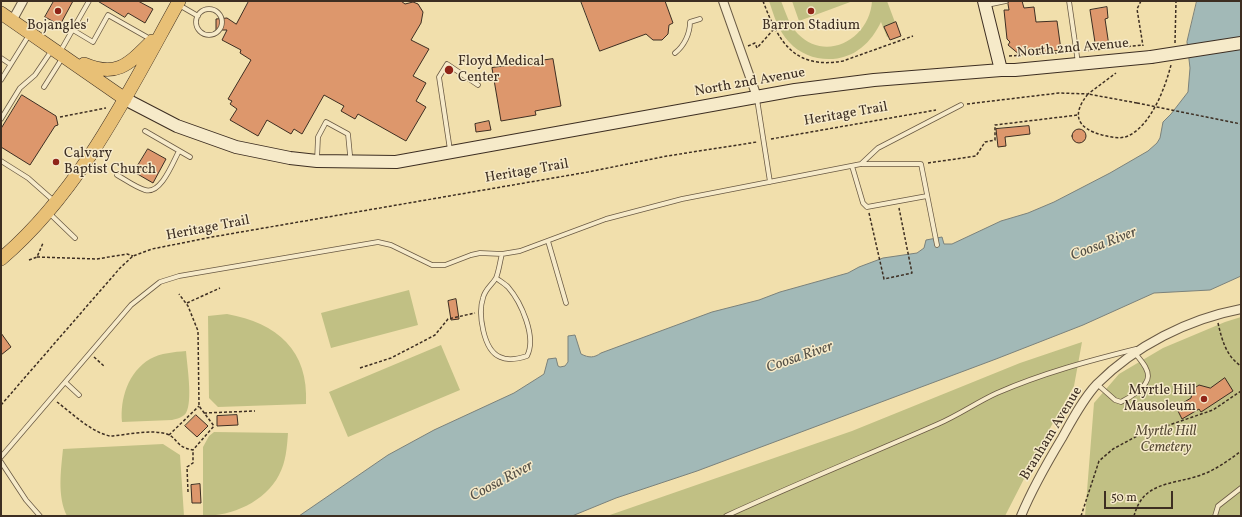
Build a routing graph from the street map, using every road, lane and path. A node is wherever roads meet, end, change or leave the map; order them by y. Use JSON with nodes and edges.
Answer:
{"nodes":[{"id":1,"x":23,"y":1,"type":"edge"},
{"id":2,"x":89,"y":1,"type":"edge"},
{"id":3,"x":723,"y":1,"type":"edge"},
{"id":4,"x":763,"y":1,"type":"edge"},
{"id":5,"x":1006,"y":1,"type":"edge"},
{"id":6,"x":1069,"y":1,"type":"edge"},
{"id":7,"x":1140,"y":1,"type":"edge"},
{"id":8,"x":1176,"y":1,"type":"edge"},
{"id":9,"x":176,"y":2,"type":"edge"},
{"id":10,"x":985,"y":3,"type":"edge"},
{"id":11,"x":1,"y":13,"type":"edge"},
{"id":12,"x":198,"y":16,"type":"junction"},
{"id":13,"x":700,"y":18,"type":"dead end"},
{"id":14,"x":12,"y":21,"type":"junction"},
{"id":15,"x":774,"y":29,"type":"junction"},
{"id":16,"x":73,"y":30,"type":"junction"},
{"id":17,"x":30,"y":32,"type":"junction"},
{"id":18,"x":158,"y":36,"type":"junction"},
{"id":19,"x":912,"y":36,"type":"dead end"},
{"id":20,"x":1241,"y":43,"type":"edge"},
{"id":21,"x":1142,"y":45,"type":"dead end"},
{"id":22,"x":1174,"y":47,"type":"dead end"},
{"id":23,"x":740,"y":48,"type":"junction"},
{"id":24,"x":675,"y":53,"type":"dead end"},
{"id":25,"x":61,"y":54,"type":"junction"},
{"id":26,"x":1,"y":58,"type":"edge"},
{"id":27,"x":1172,"y":60,"type":"dead end"},
{"id":28,"x":1078,"y":63,"type":"junction"},
{"id":29,"x":10,"y":64,"type":"junction"},
{"id":30,"x":1001,"y":70,"type":"junction"},
{"id":31,"x":1116,"y":73,"type":"dead end"},
{"id":32,"x":1,"y":80,"type":"edge"},
{"id":33,"x":478,"y":85,"type":"dead end"},
{"id":34,"x":44,"y":87,"type":"dead end"},
{"id":35,"x":1088,"y":94,"type":"junction"},
{"id":36,"x":757,"y":97,"type":"junction"},
{"id":37,"x":123,"y":102,"type":"junction"},
{"id":38,"x":961,"y":105,"type":"joint"},
{"id":39,"x":940,"y":109,"type":"dead end"},
{"id":40,"x":1078,"y":115,"type":"junction"},
{"id":41,"x":60,"y":117,"type":"dead end"},
{"id":42,"x":1,"y":119,"type":"edge"},
{"id":43,"x":1241,"y":124,"type":"edge"},
{"id":44,"x":145,"y":131,"type":"dead end"},
{"id":45,"x":763,"y":141,"type":"junction"},
{"id":46,"x":179,"y":151,"type":"junction"},
{"id":47,"x":451,"y":152,"type":"junction"},
{"id":48,"x":190,"y":157,"type":"dead end"},
{"id":49,"x":354,"y":158,"type":"junction"},
{"id":50,"x":1,"y":161,"type":"edge"},
{"id":51,"x":317,"y":161,"type":"junction"},
{"id":52,"x":861,"y":164,"type":"junction"},
{"id":53,"x":920,"y":164,"type":"junction"},
{"id":54,"x":852,"y":166,"type":"junction"},
{"id":55,"x":117,"y":175,"type":"dead end"},
{"id":56,"x":770,"y":182,"type":"junction"},
{"id":57,"x":927,"y":196,"type":"junction"},
{"id":58,"x":897,"y":202,"type":"junction"},
{"id":59,"x":51,"y":206,"type":"junction"},
{"id":60,"x":867,"y":207,"type":"junction"},
{"id":61,"x":75,"y":238,"type":"dead end"},
{"id":62,"x":548,"y":241,"type":"junction"},
{"id":63,"x":43,"y":243,"type":"dead end"},
{"id":64,"x":937,"y":245,"type":"dead end"},
{"id":65,"x":6,"y":250,"type":"edge"},
{"id":66,"x":502,"y":254,"type":"junction"},
{"id":67,"x":133,"y":256,"type":"junction"},
{"id":68,"x":37,"y":257,"type":"junction"},
{"id":69,"x":1,"y":259,"type":"edge"},
{"id":70,"x":29,"y":260,"type":"dead end"},
{"id":71,"x":496,"y":278,"type":"junction"},
{"id":72,"x":220,"y":288,"type":"dead end"},
{"id":73,"x":179,"y":294,"type":"dead end"},
{"id":74,"x":566,"y":303,"type":"dead end"},
{"id":75,"x":186,"y":304,"type":"junction"},
{"id":76,"x":1241,"y":309,"type":"edge"},
{"id":77,"x":480,"y":311,"type":"junction"},
{"id":78,"x":1217,"y":315,"type":"junction"},
{"id":79,"x":1142,"y":348,"type":"junction"},
{"id":80,"x":90,"y":353,"type":"junction"},
{"id":81,"x":1135,"y":353,"type":"junction"},
{"id":82,"x":104,"y":366,"type":"dead end"},
{"id":83,"x":1241,"y":366,"type":"edge"},
{"id":84,"x":360,"y":368,"type":"dead end"},
{"id":85,"x":65,"y":382,"type":"junction"},
{"id":86,"x":1097,"y":384,"type":"junction"},
{"id":87,"x":1241,"y":391,"type":"edge"},
{"id":88,"x":79,"y":394,"type":"dead end"},
{"id":89,"x":52,"y":398,"type":"junction"},
{"id":90,"x":1,"y":405,"type":"edge"},
{"id":91,"x":199,"y":406,"type":"junction"},
{"id":92,"x":256,"y":412,"type":"dead end"},
{"id":93,"x":204,"y":413,"type":"junction"},
{"id":94,"x":169,"y":435,"type":"junction"},
{"id":95,"x":193,"y":450,"type":"junction"},
{"id":96,"x":1241,"y":451,"type":"edge"},
{"id":97,"x":1,"y":458,"type":"edge"},
{"id":98,"x":1,"y":462,"type":"edge"},
{"id":99,"x":1241,"y":488,"type":"edge"},
{"id":100,"x":188,"y":492,"type":"dead end"},
{"id":101,"x":40,"y":516,"type":"edge"},
{"id":102,"x":726,"y":516,"type":"edge"},
{"id":103,"x":1021,"y":516,"type":"edge"},
{"id":104,"x":1082,"y":516,"type":"edge"},
{"id":105,"x":1134,"y":516,"type":"edge"},
{"id":106,"x":1215,"y":516,"type":"edge"}],
"edges":[{"from":1,"to":14,"type":"street"},
{"from":2,"to":16,"type":"lane"},
{"from":3,"to":23,"type":"street"},
{"from":4,"to":15,"type":"path"},
{"from":5,"to":10,"type":"lane"},
{"from":6,"to":28,"type":"lane"},
{"from":7,"to":21,"type":"path"},
{"from":8,"to":22,"type":"path"},
{"from":9,"to":12,"type":"lane"},
{"from":9,"to":18,"type":"main road"},
{"from":10,"to":30,"type":"main road"},
{"from":11,"to":14,"type":"main road"},
{"from":12,"to":12,"type":"lane"},
{"from":13,"to":24,"type":"lane"},
{"from":14,"to":17,"type":"main road"},
{"from":15,"to":19,"type":"path"},
{"from":15,"to":23,"type":"path"},
{"from":16,"to":18,"type":"lane"},
{"from":16,"to":25,"type":"lane"},
{"from":17,"to":25,"type":"main road"},
{"from":17,"to":29,"type":"lane"},
{"from":18,"to":25,"type":"main road"},
{"from":18,"to":37,"type":"main road"},
{"from":20,"to":28,"type":"main road","name":"North 2nd Avenue","bridge":true},
{"from":23,"to":36,"type":"street"},
{"from":25,"to":34,"type":"lane"},
{"from":25,"to":37,"type":"main road"},
{"from":25,"to":42,"type":"lane"},
{"from":26,"to":29,"type":"lane"},
{"from":27,"to":40,"type":"path"},
{"from":28,"to":30,"type":"main road","name":"North 2nd Avenue"},
{"from":29,"to":32,"type":"lane"},
{"from":30,"to":36,"type":"main road","name":"North 2nd Avenue"},
{"from":31,"to":35,"type":"path"},
{"from":33,"to":47,"type":"lane"},
{"from":35,"to":38,"type":"path"},
{"from":35,"to":40,"type":"path"},
{"from":35,"to":43,"type":"path","bridge":true},
{"from":36,"to":45,"type":"lane"},
{"from":36,"to":47,"type":"main road","name":"North 2nd Avenue"},
{"from":37,"to":41,"type":"path"},
{"from":37,"to":51,"type":"main road","name":"North 2nd Avenue"},
{"from":37,"to":59,"type":"main road"},
{"from":38,"to":52,"type":"lane"},
{"from":39,"to":45,"type":"path","name":"Heritage Trail"},
{"from":40,"to":53,"type":"path"},
{"from":44,"to":46,"type":"lane"},
{"from":45,"to":56,"type":"lane"},
{"from":45,"to":67,"type":"path","name":"Heritage Trail"},
{"from":46,"to":48,"type":"lane"},
{"from":46,"to":55,"type":"lane"},
{"from":47,"to":49,"type":"main road","name":"North 2nd Avenue"},
{"from":49,"to":51,"type":"main road","name":"North 2nd Avenue"},
{"from":49,"to":51,"type":"lane"},
{"from":50,"to":59,"type":"lane"},
{"from":52,"to":53,"type":"lane"},
{"from":52,"to":54,"type":"lane"},
{"from":53,"to":57,"type":"lane"},
{"from":54,"to":56,"type":"lane"},
{"from":54,"to":60,"type":"lane"},
{"from":56,"to":62,"type":"lane"},
{"from":57,"to":58,"type":"lane"},
{"from":57,"to":64,"type":"lane"},
{"from":58,"to":60,"type":"lane"},
{"from":58,"to":60,"type":"path"},
{"from":59,"to":61,"type":"lane"},
{"from":59,"to":65,"type":"main road"},
{"from":62,"to":66,"type":"lane"},
{"from":62,"to":74,"type":"lane"},
{"from":63,"to":68,"type":"path"},
{"from":65,"to":69,"type":"main road"},
{"from":66,"to":71,"type":"lane"},
{"from":66,"to":80,"type":"lane"},
{"from":67,"to":68,"type":"path"},
{"from":67,"to":90,"type":"path","name":"Heritage Trail"},
{"from":68,"to":70,"type":"path"},
{"from":71,"to":77,"type":"lane"},
{"from":71,"to":77,"type":"lane"},
{"from":72,"to":75,"type":"path"},
{"from":73,"to":75,"type":"path"},
{"from":75,"to":91,"type":"path"},
{"from":76,"to":78,"type":"street","name":"Branham Avenue"},
{"from":77,"to":84,"type":"path"},
{"from":78,"to":79,"type":"street","name":"Branham Avenue"},
{"from":78,"to":83,"type":"path"},
{"from":79,"to":81,"type":"street","name":"Branham Avenue"},
{"from":79,"to":102,"type":"lane"},
{"from":80,"to":82,"type":"path"},
{"from":80,"to":85,"type":"lane"},
{"from":81,"to":86,"type":"street","name":"Branham Avenue"},
{"from":81,"to":86,"type":"lane"},
{"from":85,"to":88,"type":"lane"},
{"from":85,"to":89,"type":"lane"},
{"from":86,"to":103,"type":"street","name":"Branham Avenue"},
{"from":87,"to":104,"type":"path"},
{"from":89,"to":94,"type":"path"},
{"from":89,"to":97,"type":"lane"},
{"from":91,"to":93,"type":"path"},
{"from":91,"to":94,"type":"path"},
{"from":92,"to":93,"type":"path"},
{"from":93,"to":95,"type":"path"},
{"from":94,"to":95,"type":"path"},
{"from":95,"to":100,"type":"path"},
{"from":96,"to":105,"type":"path"},
{"from":98,"to":101,"type":"lane"},
{"from":99,"to":106,"type":"lane"}]}
